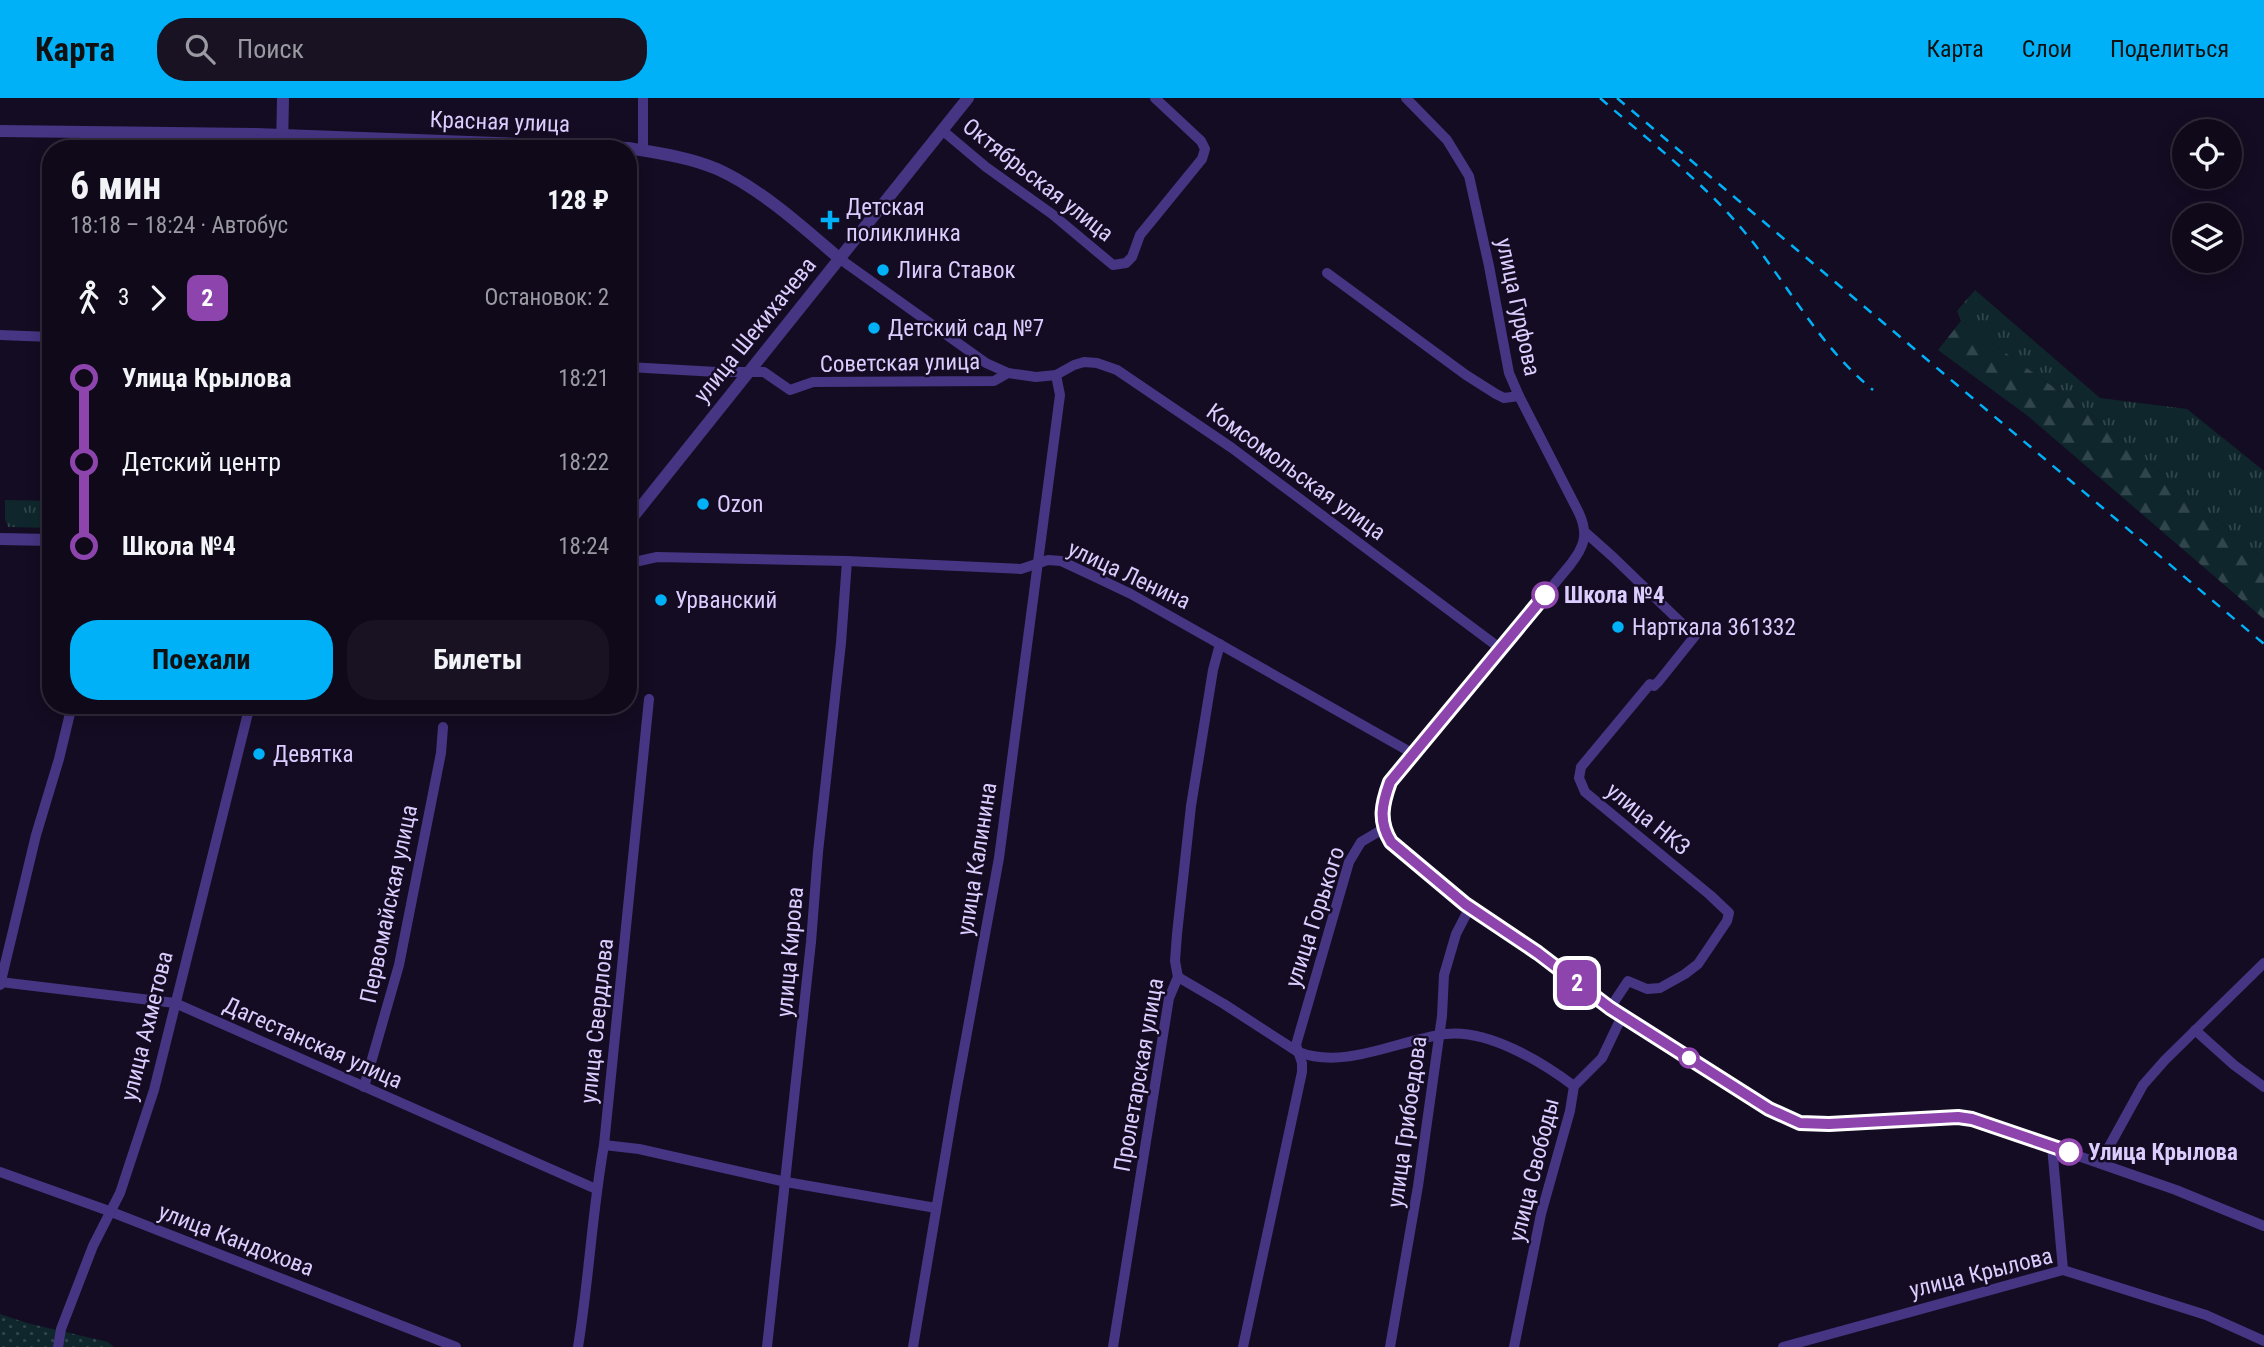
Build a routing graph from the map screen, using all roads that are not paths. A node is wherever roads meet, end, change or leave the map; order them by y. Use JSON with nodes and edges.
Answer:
{"nodes":[{"id":1,"x":283,"y":98,"type":"edge"},
{"id":2,"x":643,"y":98,"type":"edge"},
{"id":3,"x":968,"y":98,"type":"edge"},
{"id":4,"x":1155,"y":98,"type":"edge"},
{"id":5,"x":1406,"y":98,"type":"edge"},
{"id":6,"x":942,"y":130,"type":"junction"},
{"id":7,"x":0,"y":131,"type":"edge"},
{"id":8,"x":283,"y":134,"type":"junction"},
{"id":9,"x":283,"y":140,"type":"edge"},
{"id":10,"x":431,"y":140,"type":"edge"},
{"id":11,"x":637,"y":149,"type":"edge"},
{"id":12,"x":643,"y":150,"type":"junction"},
{"id":13,"x":840,"y":259,"type":"junction"},
{"id":14,"x":1327,"y":273,"type":"dead end"},
{"id":15,"x":0,"y":335,"type":"edge"},
{"id":16,"x":42,"y":337,"type":"edge"},
{"id":17,"x":637,"y":367,"type":"edge"},
{"id":18,"x":748,"y":372,"type":"junction"},
{"id":19,"x":1008,"y":373,"type":"junction"},
{"id":20,"x":1056,"y":375,"type":"junction"},
{"id":21,"x":1519,"y":396,"type":"junction"},
{"id":22,"x":637,"y":512,"type":"edge"},
{"id":23,"x":1586,"y":533,"type":"junction"},
{"id":24,"x":0,"y":539,"type":"edge"},
{"id":25,"x":42,"y":540,"type":"edge"},
{"id":26,"x":847,"y":561,"type":"junction"},
{"id":27,"x":637,"y":562,"type":"edge"},
{"id":28,"x":1038,"y":563,"type":"junction"},
{"id":29,"x":1220,"y":644,"type":"junction"},
{"id":30,"x":1501,"y":649,"type":"junction"},
{"id":31,"x":649,"y":699,"type":"dead end"},
{"id":32,"x":70,"y":714,"type":"edge"},
{"id":33,"x":248,"y":714,"type":"edge"},
{"id":34,"x":443,"y":727,"type":"dead end"},
{"id":35,"x":1412,"y":753,"type":"junction"},
{"id":36,"x":1383,"y":829,"type":"junction"},
{"id":37,"x":1470,"y":907,"type":"junction"},
{"id":38,"x":2264,"y":963,"type":"edge"},
{"id":39,"x":1178,"y":977,"type":"junction"},
{"id":40,"x":0,"y":983,"type":"edge"},
{"id":41,"x":175,"y":1003,"type":"junction"},
{"id":42,"x":1610,"y":1008,"type":"junction"},
{"id":43,"x":1622,"y":1016,"type":"junction"},
{"id":44,"x":2195,"y":1030,"type":"junction"},
{"id":45,"x":1439,"y":1035,"type":"junction"},
{"id":46,"x":1298,"y":1052,"type":"junction"},
{"id":47,"x":1574,"y":1086,"type":"junction"},
{"id":48,"x":364,"y":1087,"type":"junction"},
{"id":49,"x":2264,"y":1087,"type":"edge"},
{"id":50,"x":604,"y":1144,"type":"junction"},
{"id":51,"x":2052,"y":1146,"type":"junction"},
{"id":52,"x":2100,"y":1163,"type":"junction"},
{"id":53,"x":0,"y":1172,"type":"edge"},
{"id":54,"x":786,"y":1182,"type":"junction"},
{"id":55,"x":596,"y":1189,"type":"junction"},
{"id":56,"x":936,"y":1208,"type":"junction"},
{"id":57,"x":109,"y":1211,"type":"junction"},
{"id":58,"x":2264,"y":1226,"type":"edge"},
{"id":59,"x":2063,"y":1270,"type":"junction"},
{"id":60,"x":2264,"y":1341,"type":"edge"},
{"id":61,"x":58,"y":1347,"type":"edge"},
{"id":62,"x":456,"y":1347,"type":"edge"},
{"id":63,"x":579,"y":1347,"type":"edge"},
{"id":64,"x":767,"y":1347,"type":"edge"},
{"id":65,"x":914,"y":1347,"type":"edge"},
{"id":66,"x":1113,"y":1347,"type":"edge"},
{"id":67,"x":1243,"y":1347,"type":"edge"},
{"id":68,"x":1391,"y":1347,"type":"edge"},
{"id":69,"x":1514,"y":1347,"type":"edge"},
{"id":70,"x":1783,"y":1347,"type":"edge"}],
"edges":[{"from":1,"to":8,"type":"street"},
{"from":2,"to":12,"type":"street"},
{"from":3,"to":6,"type":"street","name":"улица Шекихачева"},
{"from":4,"to":6,"type":"street","name":"Октябрьская улица"},
{"from":5,"to":21,"type":"street","name":"улица Гурфова"},
{"from":6,"to":13,"type":"street","name":"улица Шекихачева"},
{"from":7,"to":8,"type":"street","name":"Красная улица"},
{"from":8,"to":9,"type":"street"},
{"from":8,"to":10,"type":"street","name":"Красная улица"},
{"from":11,"to":12,"type":"street","name":"Красная улица"},
{"from":12,"to":13,"type":"street","name":"Красная улица"},
{"from":13,"to":18,"type":"street","name":"улица Шекихачева"},
{"from":13,"to":19,"type":"street","name":"Красная улица"},
{"from":14,"to":21,"type":"street"},
{"from":15,"to":16,"type":"street"},
{"from":17,"to":18,"type":"street","name":"Советская улица"},
{"from":18,"to":19,"type":"street","name":"Советская улица"},
{"from":18,"to":22,"type":"street","name":"улица Шекихачева"},
{"from":19,"to":20,"type":"street","name":"Красная улица"},
{"from":20,"to":28,"type":"street","name":"улица Калинина"},
{"from":20,"to":30,"type":"street","name":"Комсомольская улица"},
{"from":21,"to":23,"type":"street","name":"улица Гурфова"},
{"from":23,"to":30,"type":"street"},
{"from":23,"to":42,"type":"street","name":"улица НКЗ"},
{"from":24,"to":25,"type":"street"},
{"from":26,"to":27,"type":"street","name":"улица Ленина"},
{"from":26,"to":28,"type":"street","name":"улица Ленина"},
{"from":26,"to":54,"type":"street","name":"улица Кирова"},
{"from":28,"to":29,"type":"street","name":"улица Ленина"},
{"from":28,"to":56,"type":"street","name":"улица Калинина"},
{"from":29,"to":35,"type":"street","name":"улица Ленина"},
{"from":29,"to":39,"type":"street","name":"Пролетарская улица"},
{"from":30,"to":35,"type":"street"},
{"from":31,"to":50,"type":"street","name":"улица Свердлова"},
{"from":32,"to":40,"type":"street"},
{"from":33,"to":41,"type":"street","name":"улица Ахметова"},
{"from":34,"to":48,"type":"street","name":"Первомайская улица"},
{"from":35,"to":36,"type":"street"},
{"from":36,"to":37,"type":"street"},
{"from":36,"to":46,"type":"street","name":"улица Горького"},
{"from":37,"to":42,"type":"street"},
{"from":37,"to":45,"type":"street","name":"улица Грибоедова"},
{"from":38,"to":44,"type":"street"},
{"from":39,"to":46,"type":"street"},
{"from":39,"to":66,"type":"street","name":"Пролетарская улица"},
{"from":40,"to":41,"type":"street","name":"Дагестанская улица"},
{"from":41,"to":48,"type":"street","name":"Дагестанская улица"},
{"from":41,"to":57,"type":"street","name":"улица Ахметова"},
{"from":42,"to":43,"type":"street"},
{"from":43,"to":47,"type":"street","name":"улица Свободы"},
{"from":43,"to":51,"type":"street"},
{"from":44,"to":49,"type":"street"},
{"from":44,"to":52,"type":"street"},
{"from":45,"to":46,"type":"street"},
{"from":45,"to":47,"type":"street"},
{"from":45,"to":68,"type":"street","name":"улица Грибоедова"},
{"from":46,"to":67,"type":"street","name":"улица Горького"},
{"from":47,"to":69,"type":"street","name":"улица Свободы"},
{"from":48,"to":55,"type":"street","name":"Дагестанская улица"},
{"from":50,"to":54,"type":"street"},
{"from":50,"to":55,"type":"street","name":"улица Свердлова"},
{"from":51,"to":52,"type":"street"},
{"from":51,"to":59,"type":"street"},
{"from":52,"to":58,"type":"street"},
{"from":53,"to":57,"type":"street","name":"улица Кандохова"},
{"from":54,"to":56,"type":"street"},
{"from":54,"to":64,"type":"street","name":"улица Кирова"},
{"from":55,"to":63,"type":"street","name":"улица Свердлова"},
{"from":56,"to":65,"type":"street","name":"улица Калинина"},
{"from":57,"to":61,"type":"street","name":"улица Ахметова"},
{"from":57,"to":62,"type":"street","name":"улица Кандохова"},
{"from":59,"to":60,"type":"street","name":"улица Крылова"},
{"from":59,"to":70,"type":"street","name":"улица Крылова"}]}
